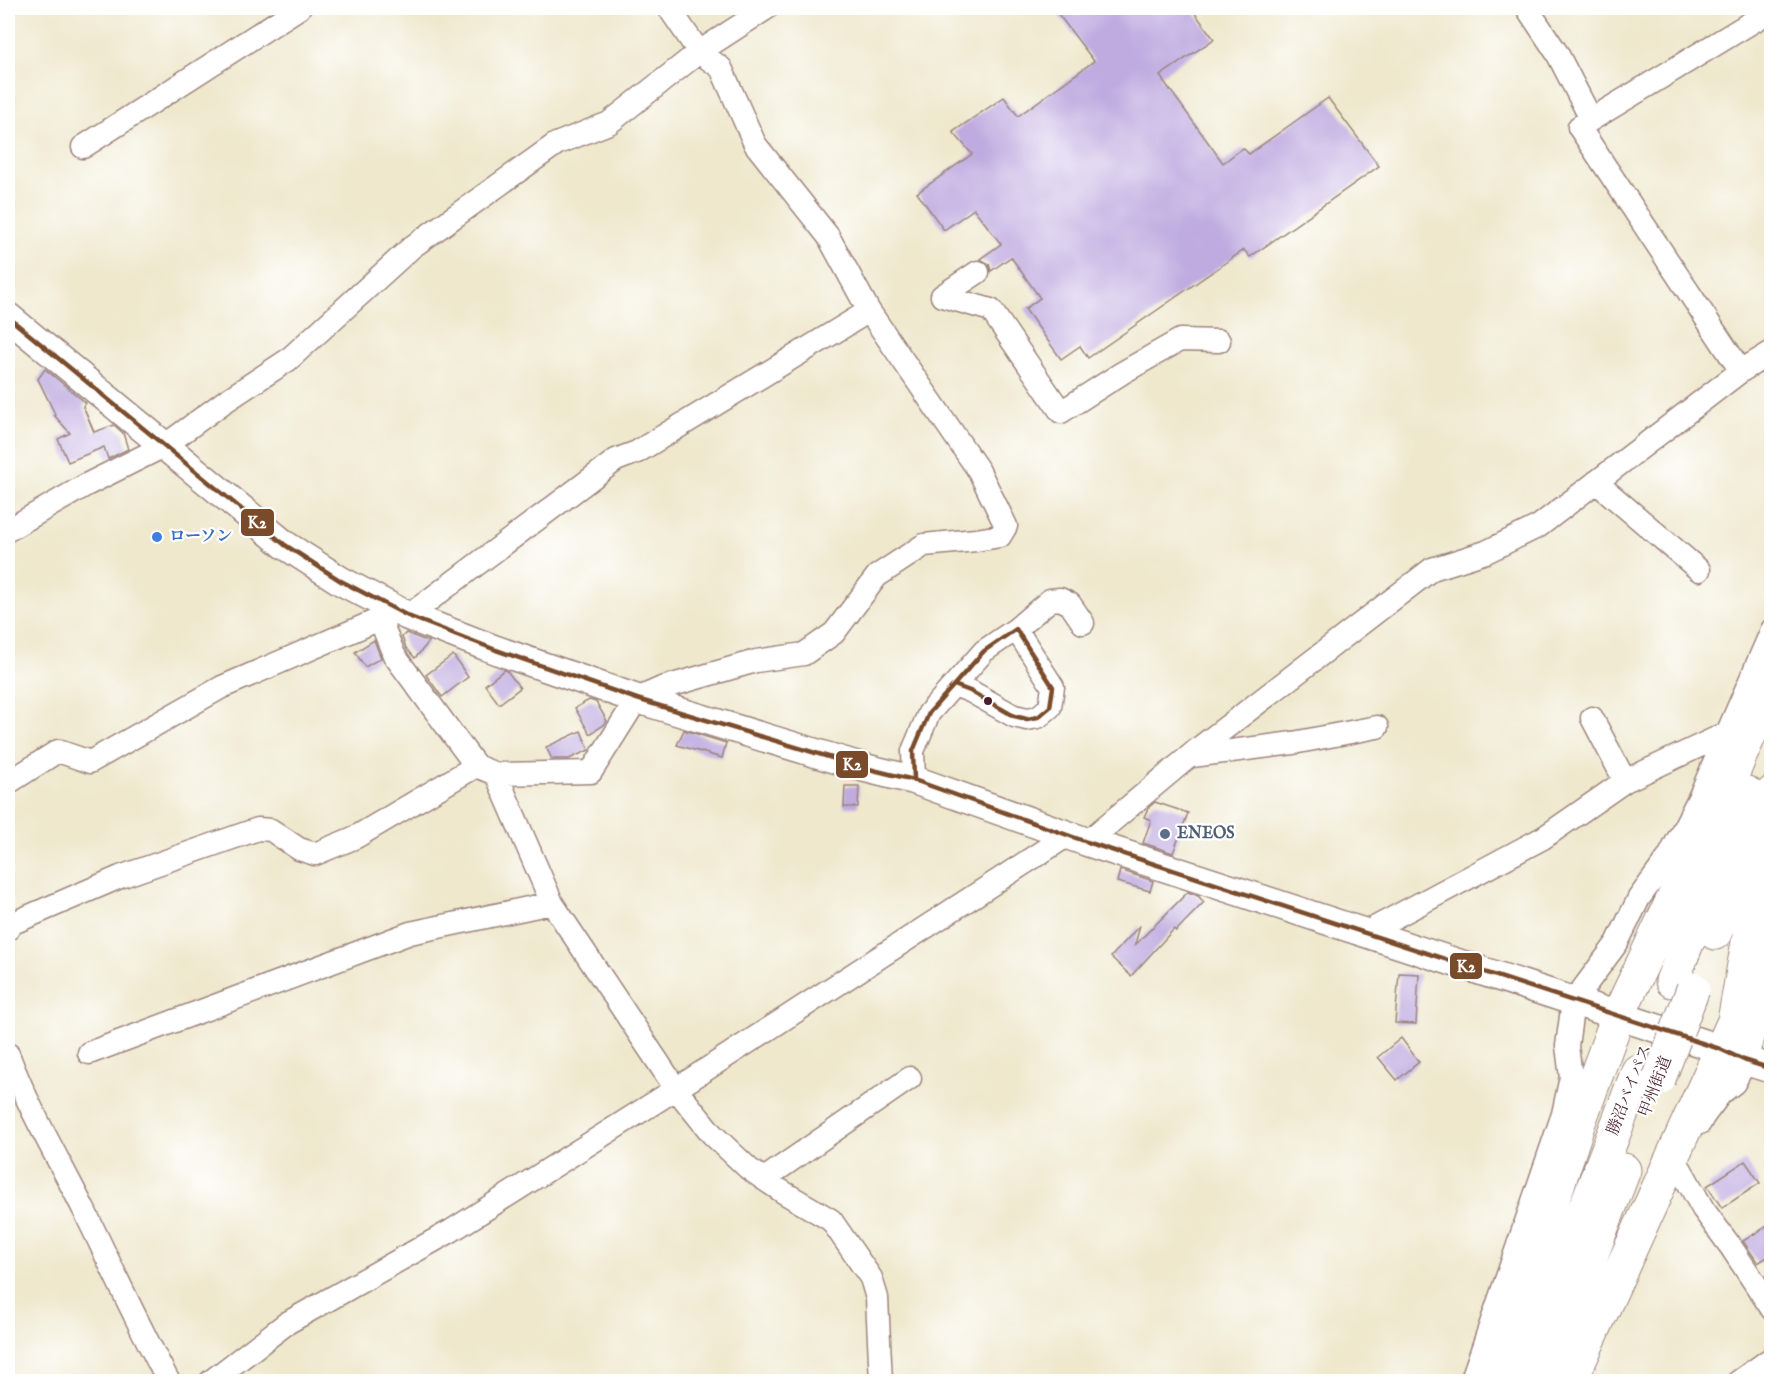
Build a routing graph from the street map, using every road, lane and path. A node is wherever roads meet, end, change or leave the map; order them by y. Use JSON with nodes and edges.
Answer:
{"nodes":[{"id":1,"x":299,"y":8,"type":"edge"},
{"id":2,"x":669,"y":8,"type":"edge"},
{"id":3,"x":766,"y":8,"type":"edge"},
{"id":4,"x":1527,"y":8,"type":"edge"},
{"id":5,"x":1772,"y":9,"type":"edge"},
{"id":6,"x":699,"y":52,"type":"junction"},
{"id":7,"x":1591,"y":119,"type":"junction"},
{"id":8,"x":83,"y":147,"type":"dead end"},
{"id":9,"x":978,"y":272,"type":"dead end"},
{"id":10,"x":869,"y":311,"type":"junction"},
{"id":11,"x":8,"y":317,"type":"edge"},
{"id":12,"x":1219,"y":341,"type":"dead end"},
{"id":13,"x":1772,"y":352,"type":"edge"},
{"id":14,"x":1741,"y":371,"type":"junction"},
{"id":15,"x":164,"y":446,"type":"junction"},
{"id":16,"x":1596,"y":482,"type":"junction"},
{"id":17,"x":8,"y":530,"type":"edge"},
{"id":18,"x":1699,"y":570,"type":"dead end"},
{"id":19,"x":394,"y":615,"type":"junction"},
{"id":20,"x":1083,"y":622,"type":"dead end"},
{"id":21,"x":1016,"y":629,"type":"junction"},
{"id":22,"x":1772,"y":630,"type":"edge"},
{"id":23,"x":1772,"y":684,"type":"edge"},
{"id":24,"x":954,"y":685,"type":"junction"},
{"id":25,"x":638,"y":699,"type":"junction"},
{"id":26,"x":1592,"y":718,"type":"dead end"},
{"id":27,"x":1377,"y":727,"type":"dead end"},
{"id":28,"x":1727,"y":733,"type":"junction"},
{"id":29,"x":1772,"y":733,"type":"edge"},
{"id":30,"x":1190,"y":756,"type":"junction"},
{"id":31,"x":487,"y":770,"type":"junction"},
{"id":32,"x":914,"y":780,"type":"junction"},
{"id":33,"x":1625,"y":781,"type":"junction"},
{"id":34,"x":8,"y":783,"type":"edge"},
{"id":35,"x":1772,"y":793,"type":"edge"},
{"id":36,"x":1077,"y":839,"type":"junction"},
{"id":37,"x":1772,"y":849,"type":"edge"},
{"id":38,"x":552,"y":903,"type":"junction"},
{"id":39,"x":8,"y":929,"type":"edge"},
{"id":40,"x":1365,"y":933,"type":"junction"},
{"id":41,"x":1772,"y":950,"type":"edge"},
{"id":42,"x":1682,"y":985,"type":"junction"},
{"id":43,"x":1573,"y":1002,"type":"junction"},
{"id":44,"x":1618,"y":1016,"type":"junction"},
{"id":45,"x":89,"y":1053,"type":"dead end"},
{"id":46,"x":8,"y":1054,"type":"edge"},
{"id":47,"x":1746,"y":1059,"type":"edge"},
{"id":48,"x":1649,"y":1075,"type":"junction"},
{"id":49,"x":910,"y":1078,"type":"dead end"},
{"id":50,"x":676,"y":1089,"type":"junction"},
{"id":51,"x":1680,"y":1168,"type":"junction"},
{"id":52,"x":764,"y":1179,"type":"junction"},
{"id":53,"x":1772,"y":1309,"type":"edge"},
{"id":54,"x":1772,"y":1358,"type":"edge"},
{"id":55,"x":169,"y":1382,"type":"edge"},
{"id":56,"x":210,"y":1382,"type":"edge"},
{"id":57,"x":881,"y":1382,"type":"edge"},
{"id":58,"x":1471,"y":1382,"type":"edge"},
{"id":59,"x":1492,"y":1382,"type":"edge"},
{"id":60,"x":1518,"y":1382,"type":"edge"},
{"id":61,"x":1543,"y":1382,"type":"edge"},
{"id":62,"x":1570,"y":1382,"type":"edge"},
{"id":63,"x":1586,"y":1382,"type":"edge"},
{"id":64,"x":1738,"y":1382,"type":"edge"}],
"edges":[{"from":1,"to":8,"type":"street"},
{"from":2,"to":6,"type":"street"},
{"from":3,"to":6,"type":"street"},
{"from":4,"to":7,"type":"street"},
{"from":5,"to":7,"type":"street"},
{"from":6,"to":10,"type":"street"},
{"from":6,"to":15,"type":"street"},
{"from":7,"to":14,"type":"street"},
{"from":9,"to":12,"type":"street"},
{"from":10,"to":19,"type":"street"},
{"from":10,"to":25,"type":"street"},
{"from":11,"to":15,"type":"main road"},
{"from":13,"to":14,"type":"street"},
{"from":14,"to":16,"type":"street"},
{"from":15,"to":17,"type":"street"},
{"from":15,"to":19,"type":"main road"},
{"from":16,"to":18,"type":"street"},
{"from":16,"to":30,"type":"street"},
{"from":19,"to":25,"type":"main road"},
{"from":19,"to":31,"type":"street"},
{"from":19,"to":34,"type":"street"},
{"from":20,"to":21,"type":"street"},
{"from":21,"to":24,"type":"street"},
{"from":21,"to":24,"type":"street"},
{"from":22,"to":28,"type":"street"},
{"from":23,"to":44,"type":"highway"},
{"from":24,"to":32,"type":"street"},
{"from":25,"to":31,"type":"street"},
{"from":25,"to":32,"type":"main road"},
{"from":26,"to":33,"type":"street"},
{"from":27,"to":30,"type":"street"},
{"from":28,"to":33,"type":"street"},
{"from":28,"to":43,"type":"street"},
{"from":29,"to":42,"type":"highway","name":"勝沼バイパス"},
{"from":30,"to":36,"type":"street"},
{"from":31,"to":38,"type":"street"},
{"from":31,"to":39,"type":"street"},
{"from":32,"to":36,"type":"main road"},
{"from":33,"to":40,"type":"street"},
{"from":35,"to":42,"type":"highway"},
{"from":36,"to":40,"type":"main road"},
{"from":36,"to":50,"type":"street"},
{"from":37,"to":47,"type":"highway"},
{"from":38,"to":45,"type":"street"},
{"from":38,"to":50,"type":"street"},
{"from":40,"to":43,"type":"main road"},
{"from":41,"to":47,"type":"street"},
{"from":42,"to":48,"type":"highway","name":"勝沼バイパス"},
{"from":43,"to":44,"type":"main road"},
{"from":43,"to":58,"type":"street"},
{"from":44,"to":47,"type":"main road"},
{"from":44,"to":59,"type":"highway"},
{"from":46,"to":55,"type":"street"},
{"from":47,"to":51,"type":"street"},
{"from":47,"to":62,"type":"highway"},
{"from":48,"to":60,"type":"highway","name":"勝沼バイパス"},
{"from":48,"to":61,"type":"highway","name":"甲州街道"},
{"from":49,"to":52,"type":"street"},
{"from":50,"to":52,"type":"street"},
{"from":50,"to":56,"type":"street"},
{"from":51,"to":53,"type":"street"},
{"from":51,"to":63,"type":"street"},
{"from":52,"to":57,"type":"street"},
{"from":54,"to":64,"type":"street"}]}
